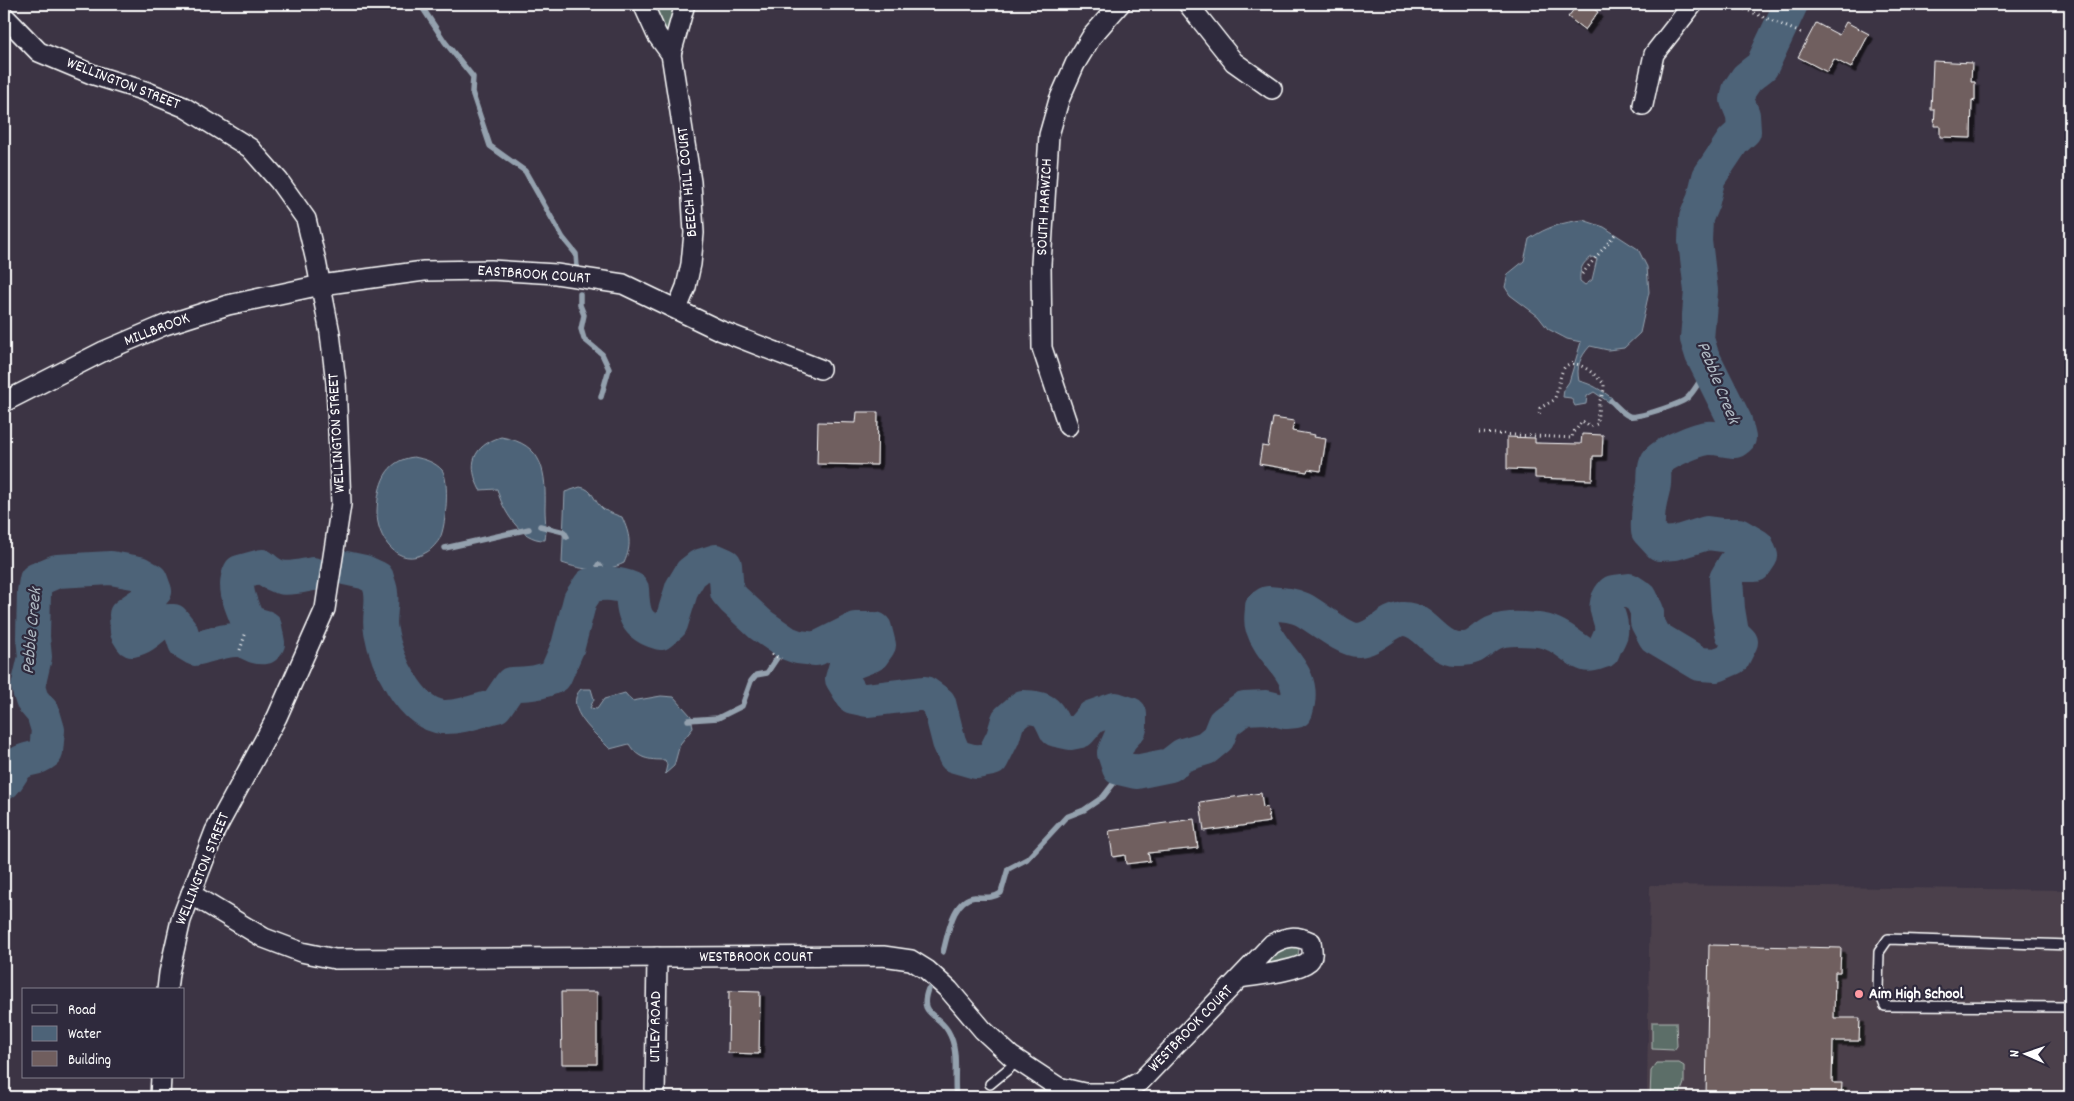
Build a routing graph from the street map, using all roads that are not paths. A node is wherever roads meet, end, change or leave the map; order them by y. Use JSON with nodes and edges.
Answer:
{"nodes":[{"id":1,"x":644,"y":4,"type":"edge"},
{"id":2,"x":685,"y":4,"type":"edge"},
{"id":3,"x":1120,"y":4,"type":"edge"},
{"id":4,"x":1188,"y":4,"type":"edge"},
{"id":5,"x":1693,"y":4,"type":"edge"},
{"id":6,"x":4,"y":16,"type":"edge"},
{"id":7,"x":671,"y":54,"type":"junction"},
{"id":8,"x":1272,"y":89,"type":"dead end"},
{"id":9,"x":1643,"y":105,"type":"dead end"},
{"id":10,"x":321,"y":285,"type":"junction"},
{"id":11,"x":677,"y":309,"type":"junction"},
{"id":12,"x":820,"y":369,"type":"dead end"},
{"id":13,"x":4,"y":402,"type":"edge"},
{"id":14,"x":1068,"y":426,"type":"dead end"},
{"id":15,"x":191,"y":894,"type":"junction"},
{"id":16,"x":2070,"y":945,"type":"edge"},
{"id":17,"x":657,"y":957,"type":"junction"},
{"id":18,"x":1240,"y":978,"type":"dead end"},
{"id":19,"x":167,"y":988,"type":"edge"},
{"id":20,"x":2070,"y":1007,"type":"edge"},
{"id":21,"x":1018,"y":1061,"type":"junction"},
{"id":22,"x":160,"y":1078,"type":"edge"},
{"id":23,"x":990,"y":1084,"type":"dead end"},
{"id":24,"x":160,"y":1097,"type":"edge"},
{"id":25,"x":655,"y":1097,"type":"edge"}],
"edges":[{"from":1,"to":7,"type":"street","name":"BEECH HILL COURT"},
{"from":2,"to":7,"type":"street","name":"BEECH HILL COURT"},
{"from":3,"to":14,"type":"street","name":"SOUTH HARWICH"},
{"from":4,"to":8,"type":"street"},
{"from":5,"to":9,"type":"street"},
{"from":6,"to":10,"type":"street","name":"WELLINGTON STREET"},
{"from":7,"to":11,"type":"street","name":"BEECH HILL COURT"},
{"from":10,"to":11,"type":"street","name":"EASTBROOK COURT"},
{"from":10,"to":13,"type":"street","name":"MILLBROOK"},
{"from":10,"to":15,"type":"street","name":"WELLINGTON STREET"},
{"from":11,"to":12,"type":"street","name":"EASTBROOK COURT"},
{"from":15,"to":17,"type":"street","name":"WESTBROOK COURT"},
{"from":15,"to":19,"type":"street","name":"WELLINGTON STREET"},
{"from":16,"to":20,"type":"lane"},
{"from":17,"to":21,"type":"street","name":"WESTBROOK COURT"},
{"from":17,"to":25,"type":"street","name":"UTLEY ROAD"},
{"from":18,"to":21,"type":"street","name":"WESTBROOK COURT"},
{"from":21,"to":23,"type":"lane"},
{"from":22,"to":24,"type":"street"}]}
